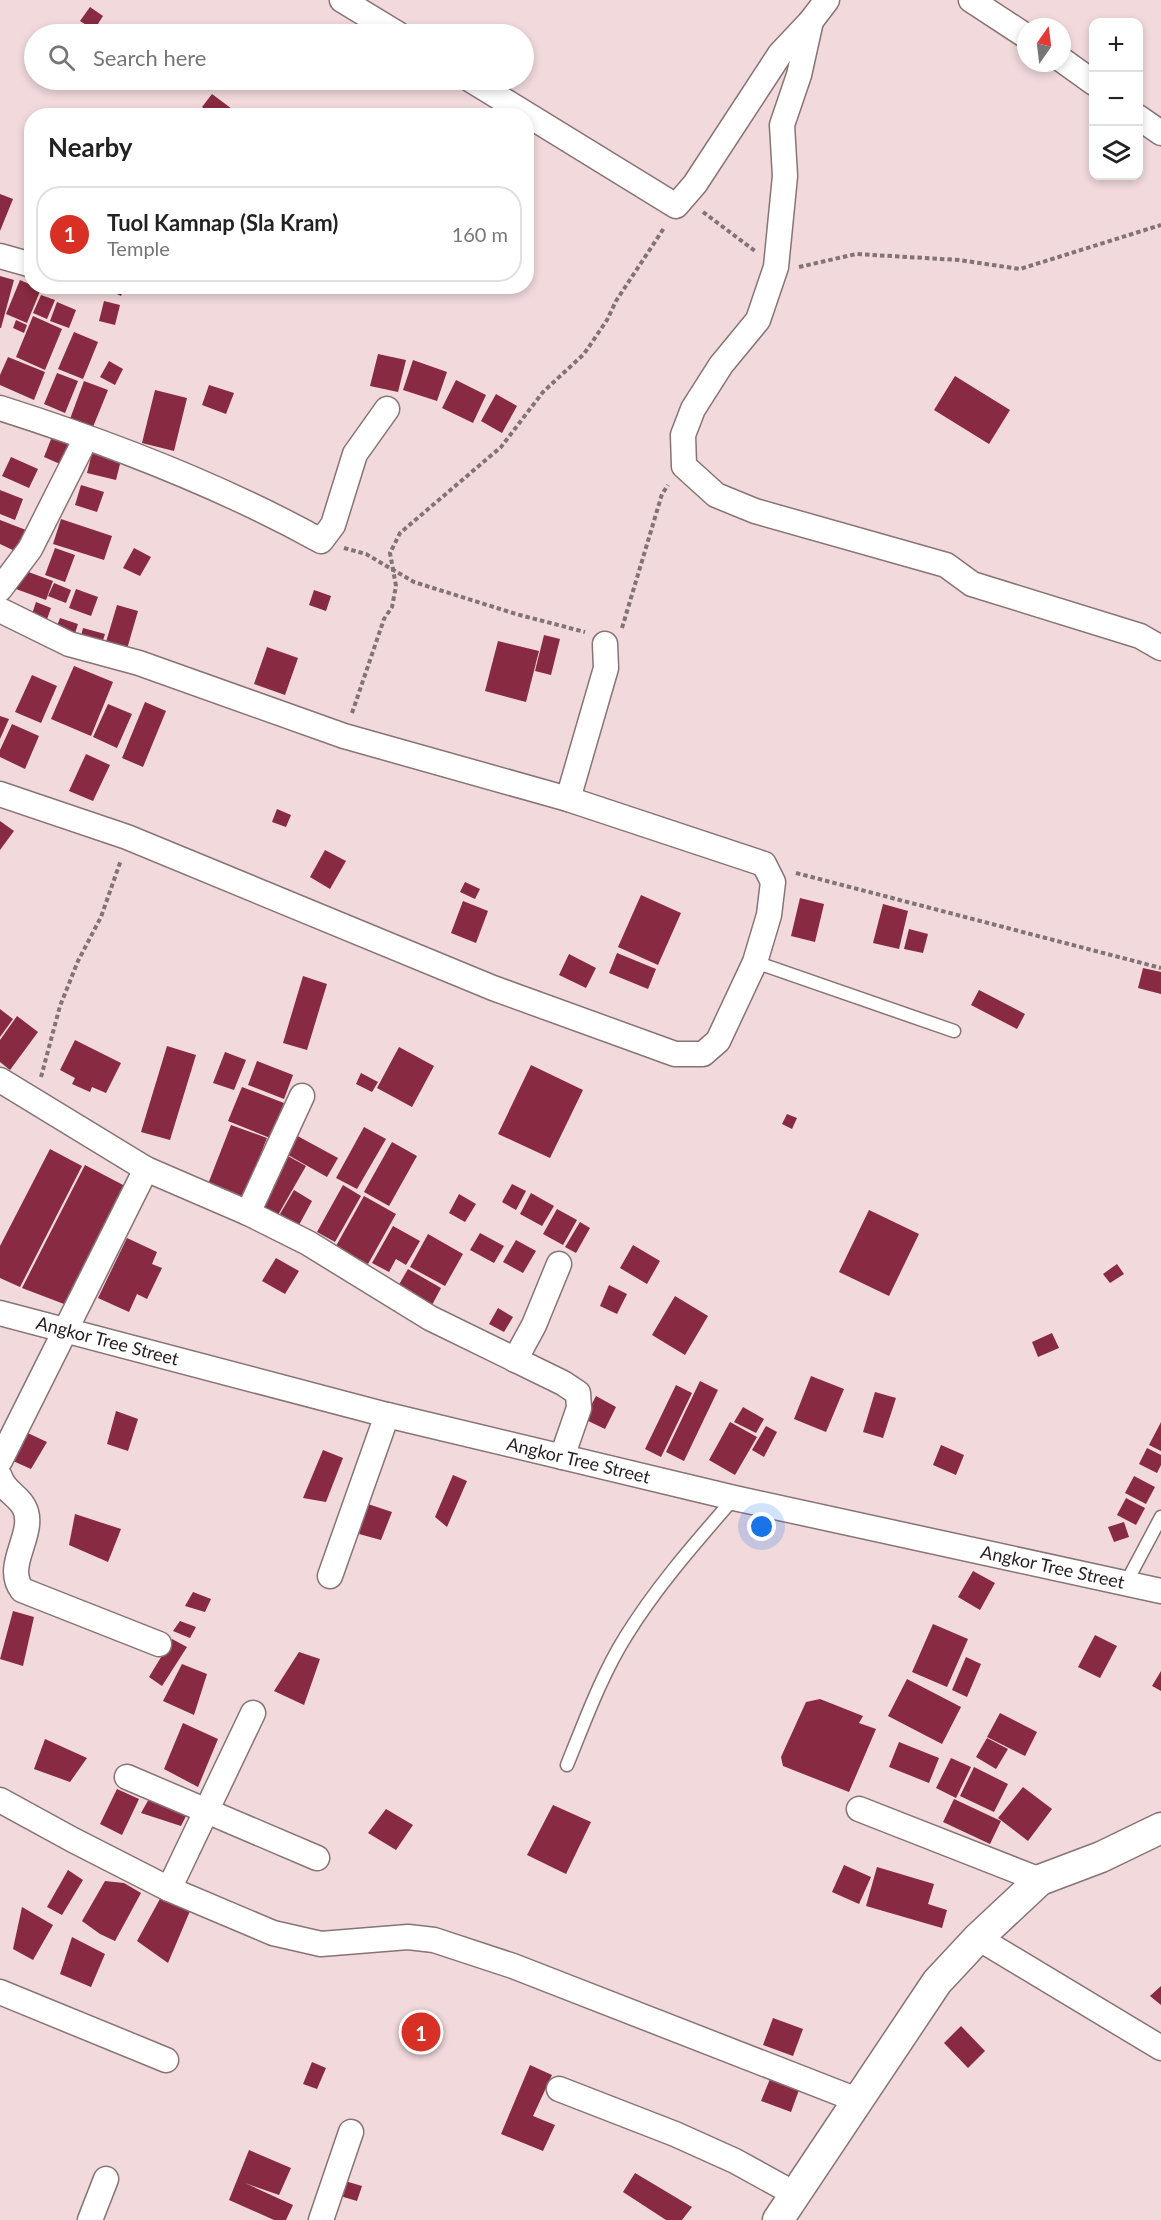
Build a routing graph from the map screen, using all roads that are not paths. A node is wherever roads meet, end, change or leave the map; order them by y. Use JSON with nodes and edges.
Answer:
{"nodes":[{"id":1,"x":342,"y":0,"type":"edge"},
{"id":2,"x":826,"y":0,"type":"edge"},
{"id":3,"x":971,"y":0,"type":"edge"},
{"id":4,"x":811,"y":21,"type":"junction"},
{"id":5,"x":382,"y":24,"type":"edge"},
{"id":6,"x":1017,"y":30,"type":"edge"},
{"id":7,"x":1071,"y":66,"type":"edge"},
{"id":8,"x":1089,"y":79,"type":"edge"},
{"id":9,"x":488,"y":90,"type":"edge"},
{"id":10,"x":519,"y":108,"type":"edge"},
{"id":11,"x":534,"y":117,"type":"edge"},
{"id":12,"x":1143,"y":120,"type":"edge"},
{"id":13,"x":1161,"y":133,"type":"edge"},
{"id":14,"x":0,"y":256,"type":"edge"},
{"id":15,"x":24,"y":262,"type":"edge"},
{"id":16,"x":0,"y":408,"type":"edge"},
{"id":17,"x":387,"y":409,"type":"dead end"},
{"id":18,"x":86,"y":438,"type":"junction"},
{"id":19,"x":0,"y":589,"type":"edge"},
{"id":20,"x":0,"y":610,"type":"edge"},
{"id":21,"x":605,"y":644,"type":"road end"},
{"id":22,"x":1160,"y":646,"type":"edge"},
{"id":23,"x":0,"y":794,"type":"edge"},
{"id":24,"x":567,"y":799,"type":"junction"},
{"id":25,"x":756,"y":962,"type":"junction"},
{"id":26,"x":954,"y":1031,"type":"dead end"},
{"id":27,"x":0,"y":1080,"type":"edge"},
{"id":28,"x":302,"y":1096,"type":"dead end"},
{"id":29,"x":146,"y":1169,"type":"junction"},
{"id":30,"x":248,"y":1213,"type":"junction"},
{"id":31,"x":559,"y":1264,"type":"dead end"},
{"id":32,"x":0,"y":1313,"type":"edge"},
{"id":33,"x":66,"y":1330,"type":"junction"},
{"id":34,"x":515,"y":1360,"type":"junction"},
{"id":35,"x":387,"y":1415,"type":"junction"},
{"id":36,"x":562,"y":1457,"type":"junction"},
{"id":37,"x":0,"y":1461,"type":"edge"},
{"id":38,"x":0,"y":1477,"type":"edge"},
{"id":39,"x":734,"y":1498,"type":"junction"},
{"id":40,"x":1161,"y":1517,"type":"edge"},
{"id":41,"x":330,"y":1576,"type":"dead end"},
{"id":42,"x":1126,"y":1583,"type":"junction"},
{"id":43,"x":1161,"y":1591,"type":"edge"},
{"id":44,"x":159,"y":1644,"type":"dead end"},
{"id":45,"x":253,"y":1713,"type":"dead end"},
{"id":46,"x":567,"y":1765,"type":"dead end"},
{"id":47,"x":127,"y":1778,"type":"dead end"},
{"id":48,"x":0,"y":1800,"type":"edge"},
{"id":49,"x":859,"y":1809,"type":"dead end"},
{"id":50,"x":205,"y":1811,"type":"junction"},
{"id":51,"x":1161,"y":1828,"type":"edge"},
{"id":52,"x":317,"y":1858,"type":"dead end"},
{"id":53,"x":1040,"y":1880,"type":"junction"},
{"id":54,"x":169,"y":1889,"type":"junction"},
{"id":55,"x":978,"y":1938,"type":"junction"},
{"id":56,"x":0,"y":1992,"type":"edge"},
{"id":57,"x":1161,"y":2048,"type":"edge"},
{"id":58,"x":166,"y":2060,"type":"dead end"},
{"id":59,"x":559,"y":2089,"type":"dead end"},
{"id":60,"x":857,"y":2100,"type":"junction"},
{"id":61,"x":351,"y":2132,"type":"dead end"},
{"id":62,"x":106,"y":2180,"type":"dead end"},
{"id":63,"x":795,"y":2194,"type":"junction"},
{"id":64,"x":90,"y":2220,"type":"edge"},
{"id":65,"x":321,"y":2220,"type":"edge"},
{"id":66,"x":778,"y":2220,"type":"edge"}],
"edges":[{"from":1,"to":5,"type":"street"},
{"from":2,"to":4,"type":"street"},
{"from":3,"to":6,"type":"street"},
{"from":4,"to":11,"type":"street"},
{"from":4,"to":22,"type":"street"},
{"from":7,"to":8,"type":"street"},
{"from":9,"to":10,"type":"street"},
{"from":12,"to":13,"type":"street"},
{"from":14,"to":15,"type":"street"},
{"from":16,"to":18,"type":"street"},
{"from":17,"to":18,"type":"street"},
{"from":18,"to":19,"type":"street"},
{"from":20,"to":24,"type":"street"},
{"from":21,"to":24,"type":"street"},
{"from":23,"to":25,"type":"street"},
{"from":24,"to":25,"type":"street"},
{"from":25,"to":26,"type":"lane"},
{"from":27,"to":29,"type":"street"},
{"from":28,"to":30,"type":"street"},
{"from":29,"to":30,"type":"street"},
{"from":29,"to":33,"type":"street"},
{"from":30,"to":34,"type":"street"},
{"from":31,"to":34,"type":"street"},
{"from":32,"to":33,"type":"street","name":"Angkor Tree Street"},
{"from":33,"to":35,"type":"street","name":"Angkor Tree Street"},
{"from":33,"to":37,"type":"street"},
{"from":34,"to":36,"type":"street"},
{"from":35,"to":36,"type":"street","name":"Angkor Tree Street"},
{"from":35,"to":41,"type":"street"},
{"from":36,"to":39,"type":"street","name":"Angkor Tree Street"},
{"from":38,"to":44,"type":"street"},
{"from":39,"to":42,"type":"street","name":"Angkor Tree Street"},
{"from":39,"to":46,"type":"lane"},
{"from":40,"to":42,"type":"lane"},
{"from":42,"to":43,"type":"street","name":"Angkor Tree Street"},
{"from":45,"to":50,"type":"street"},
{"from":47,"to":50,"type":"street"},
{"from":48,"to":54,"type":"street"},
{"from":49,"to":53,"type":"street"},
{"from":50,"to":52,"type":"street"},
{"from":50,"to":54,"type":"street"},
{"from":51,"to":53,"type":"street"},
{"from":53,"to":55,"type":"street"},
{"from":54,"to":60,"type":"street"},
{"from":55,"to":57,"type":"street"},
{"from":55,"to":60,"type":"street"},
{"from":56,"to":58,"type":"street"},
{"from":59,"to":63,"type":"street"},
{"from":60,"to":63,"type":"street"},
{"from":61,"to":65,"type":"street"},
{"from":62,"to":64,"type":"street"},
{"from":63,"to":66,"type":"street"}]}
